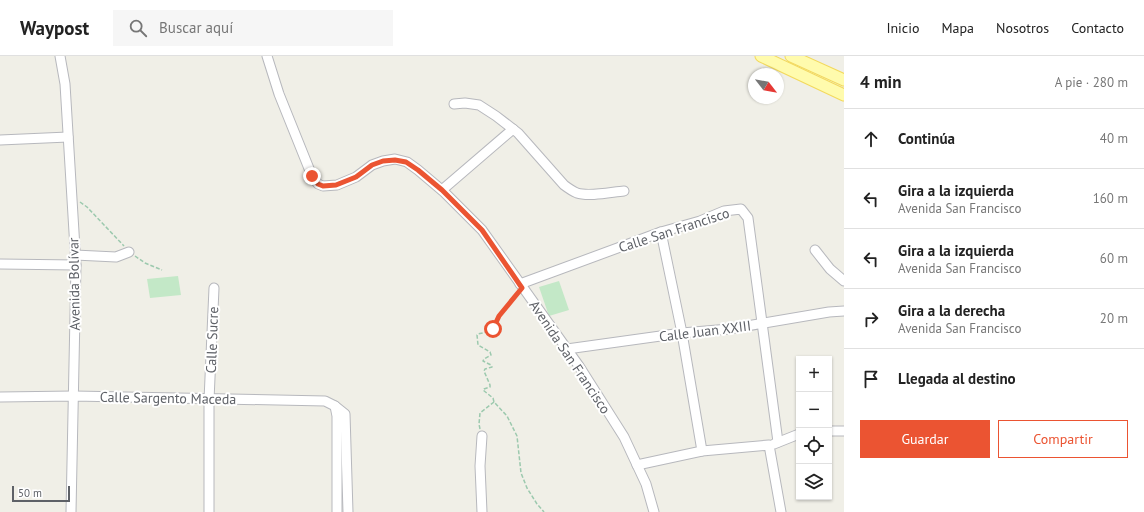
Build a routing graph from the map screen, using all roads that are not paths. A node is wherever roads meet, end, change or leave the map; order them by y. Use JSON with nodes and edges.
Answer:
{"nodes":[{"id":1,"x":60,"y":56,"type":"edge"},
{"id":2,"x":267,"y":56,"type":"edge"},
{"id":3,"x":761,"y":56,"type":"edge"},
{"id":4,"x":791,"y":56,"type":"edge"},
{"id":5,"x":844,"y":80,"type":"edge"},
{"id":6,"x":844,"y":95,"type":"edge"},
{"id":7,"x":454,"y":104,"type":"dead end"},
{"id":8,"x":513,"y":129,"type":"junction"},
{"id":9,"x":68,"y":137,"type":"junction"},
{"id":10,"x":0,"y":140,"type":"edge"},
{"id":11,"x":442,"y":190,"type":"junction"},
{"id":12,"x":624,"y":191,"type":"dead end"},
{"id":13,"x":661,"y":232,"type":"junction"},
{"id":14,"x":815,"y":250,"type":"dead end"},
{"id":15,"x":129,"y":252,"type":"road end"},
{"id":16,"x":75,"y":255,"type":"junction"},
{"id":17,"x":0,"y":264,"type":"edge"},
{"id":18,"x":76,"y":265,"type":"junction"},
{"id":19,"x":844,"y":281,"type":"edge"},
{"id":20,"x":521,"y":286,"type":"junction"},
{"id":21,"x":214,"y":288,"type":"dead end"},
{"id":22,"x":844,"y":311,"type":"edge"},
{"id":23,"x":762,"y":324,"type":"junction"},
{"id":24,"x":682,"y":333,"type":"junction"},
{"id":25,"x":566,"y":349,"type":"junction"},
{"id":26,"x":74,"y":396,"type":"junction"},
{"id":27,"x":0,"y":397,"type":"edge"},
{"id":28,"x":210,"y":400,"type":"junction"},
{"id":29,"x":335,"y":406,"type":"junction"},
{"id":30,"x":832,"y":431,"type":"edge"},
{"id":31,"x":844,"y":431,"type":"edge"},
{"id":32,"x":796,"y":435,"type":"edge"},
{"id":33,"x":482,"y":436,"type":"road end"},
{"id":34,"x":778,"y":442,"type":"junction"},
{"id":35,"x":769,"y":445,"type":"junction"},
{"id":36,"x":702,"y":451,"type":"junction"},
{"id":37,"x":637,"y":465,"type":"junction"},
{"id":38,"x":71,"y":512,"type":"edge"},
{"id":39,"x":209,"y":512,"type":"edge"},
{"id":40,"x":337,"y":512,"type":"edge"},
{"id":41,"x":348,"y":512,"type":"edge"},
{"id":42,"x":482,"y":512,"type":"edge"},
{"id":43,"x":654,"y":512,"type":"edge"},
{"id":44,"x":781,"y":512,"type":"edge"}],
"edges":[{"from":1,"to":9,"type":"street","name":"Avenida Bolívar"},
{"from":2,"to":11,"type":"street","name":"Avenida San Francisco"},
{"from":3,"to":6,"type":"main road"},
{"from":4,"to":5,"type":"main road"},
{"from":7,"to":8,"type":"street"},
{"from":8,"to":11,"type":"street"},
{"from":8,"to":12,"type":"street"},
{"from":9,"to":10,"type":"street"},
{"from":9,"to":16,"type":"street","name":"Avenida Bolívar"},
{"from":11,"to":20,"type":"street","name":"Avenida San Francisco"},
{"from":13,"to":20,"type":"street","name":"Calle San Francisco"},
{"from":13,"to":23,"type":"street","name":"Calle San Francisco"},
{"from":13,"to":24,"type":"street"},
{"from":14,"to":19,"type":"street"},
{"from":15,"to":16,"type":"street"},
{"from":16,"to":18,"type":"street","name":"Avenida Bolívar"},
{"from":17,"to":18,"type":"street"},
{"from":18,"to":26,"type":"street","name":"Avenida Bolívar"},
{"from":20,"to":25,"type":"street","name":"Avenida San Francisco"},
{"from":21,"to":28,"type":"street","name":"Calle Sucre"},
{"from":22,"to":23,"type":"street","name":"Calle Juan XXIII"},
{"from":23,"to":24,"type":"street","name":"Calle Juan XXIII"},
{"from":23,"to":34,"type":"street","name":"Calle San Francisco"},
{"from":24,"to":25,"type":"street","name":"Calle Juan XXIII"},
{"from":24,"to":36,"type":"street"},
{"from":25,"to":37,"type":"street","name":"Avenida San Francisco"},
{"from":26,"to":27,"type":"street","name":"Calle Sargento Maceda"},
{"from":26,"to":28,"type":"street","name":"Calle Sargento Maceda"},
{"from":26,"to":38,"type":"street","name":"Avenida Bolívar"},
{"from":28,"to":29,"type":"street","name":"Calle Sargento Maceda"},
{"from":28,"to":39,"type":"street","name":"Calle Sucre"},
{"from":29,"to":40,"type":"street"},
{"from":29,"to":41,"type":"street"},
{"from":30,"to":31,"type":"street"},
{"from":32,"to":34,"type":"street"},
{"from":33,"to":42,"type":"street"},
{"from":34,"to":35,"type":"street"},
{"from":35,"to":36,"type":"street"},
{"from":35,"to":44,"type":"street"},
{"from":36,"to":37,"type":"street"},
{"from":37,"to":43,"type":"street","name":"Avenida San Francisco"}]}
